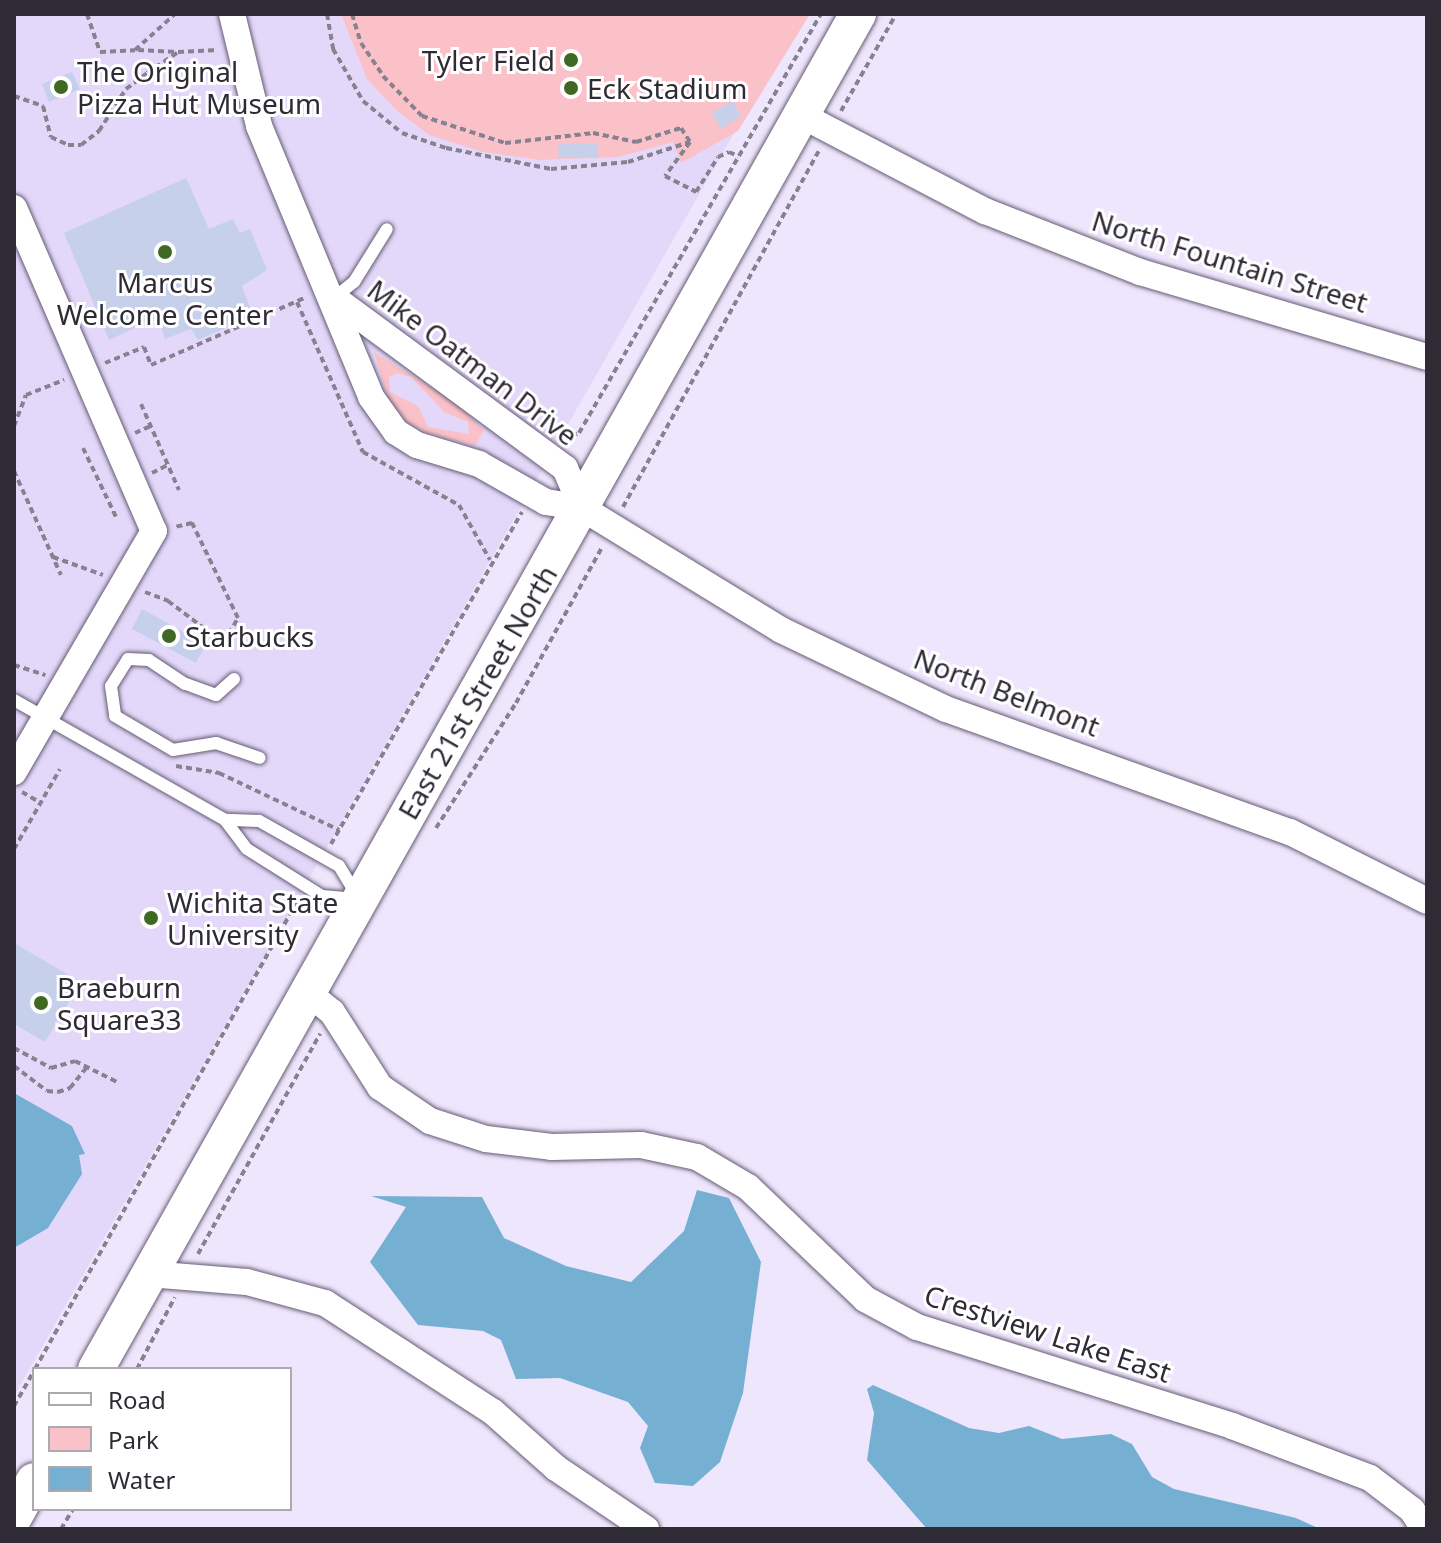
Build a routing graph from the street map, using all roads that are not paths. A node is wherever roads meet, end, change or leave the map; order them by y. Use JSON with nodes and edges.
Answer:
{"nodes":[{"id":1,"x":232,"y":14,"type":"edge"},
{"id":2,"x":858,"y":14,"type":"edge"},
{"id":3,"x":815,"y":124,"type":"junction"},
{"id":4,"x":14,"y":208,"type":"edge"},
{"id":5,"x":387,"y":229,"type":"dead end"},
{"id":6,"x":334,"y":298,"type":"junction"},
{"id":7,"x":1427,"y":357,"type":"edge"},
{"id":8,"x":582,"y":508,"type":"junction"},
{"id":9,"x":234,"y":679,"type":"dead end"},
{"id":10,"x":14,"y":700,"type":"edge"},
{"id":11,"x":45,"y":718,"type":"junction"},
{"id":12,"x":260,"y":758,"type":"dead end"},
{"id":13,"x":14,"y":772,"type":"edge"},
{"id":14,"x":225,"y":820,"type":"junction"},
{"id":15,"x":359,"y":899,"type":"junction"},
{"id":16,"x":1427,"y":901,"type":"edge"},
{"id":17,"x":320,"y":1002,"type":"junction"},
{"id":18,"x":149,"y":1274,"type":"junction"},
{"id":19,"x":97,"y":1367,"type":"edge"},
{"id":20,"x":32,"y":1485,"type":"edge"},
{"id":21,"x":14,"y":1517,"type":"edge"},
{"id":22,"x":646,"y":1529,"type":"edge"},
{"id":23,"x":1424,"y":1529,"type":"edge"}],
"edges":[{"from":1,"to":6,"type":"street","name":"Mike Oatman Drive"},
{"from":2,"to":3,"type":"main road","name":"East 21st Street North"},
{"from":3,"to":7,"type":"street","name":"North Fountain Street"},
{"from":3,"to":8,"type":"main road","name":"East 21st Street North"},
{"from":4,"to":11,"type":"street"},
{"from":5,"to":6,"type":"lane"},
{"from":6,"to":8,"type":"street","name":"Mike Oatman Drive"},
{"from":6,"to":8,"type":"street","name":"Mike Oatman Drive"},
{"from":8,"to":15,"type":"main road","name":"East 21st Street North"},
{"from":8,"to":16,"type":"street","name":"North Belmont"},
{"from":9,"to":12,"type":"lane"},
{"from":10,"to":11,"type":"lane"},
{"from":11,"to":13,"type":"street"},
{"from":11,"to":14,"type":"lane"},
{"from":14,"to":15,"type":"lane"},
{"from":14,"to":15,"type":"lane"},
{"from":15,"to":17,"type":"main road","name":"East 21st Street North"},
{"from":17,"to":18,"type":"main road","name":"East 21st Street North"},
{"from":17,"to":23,"type":"street","name":"Crestview Lake East"},
{"from":18,"to":19,"type":"main road","name":"East 21st Street North"},
{"from":18,"to":22,"type":"street"},
{"from":20,"to":21,"type":"main road"}]}
